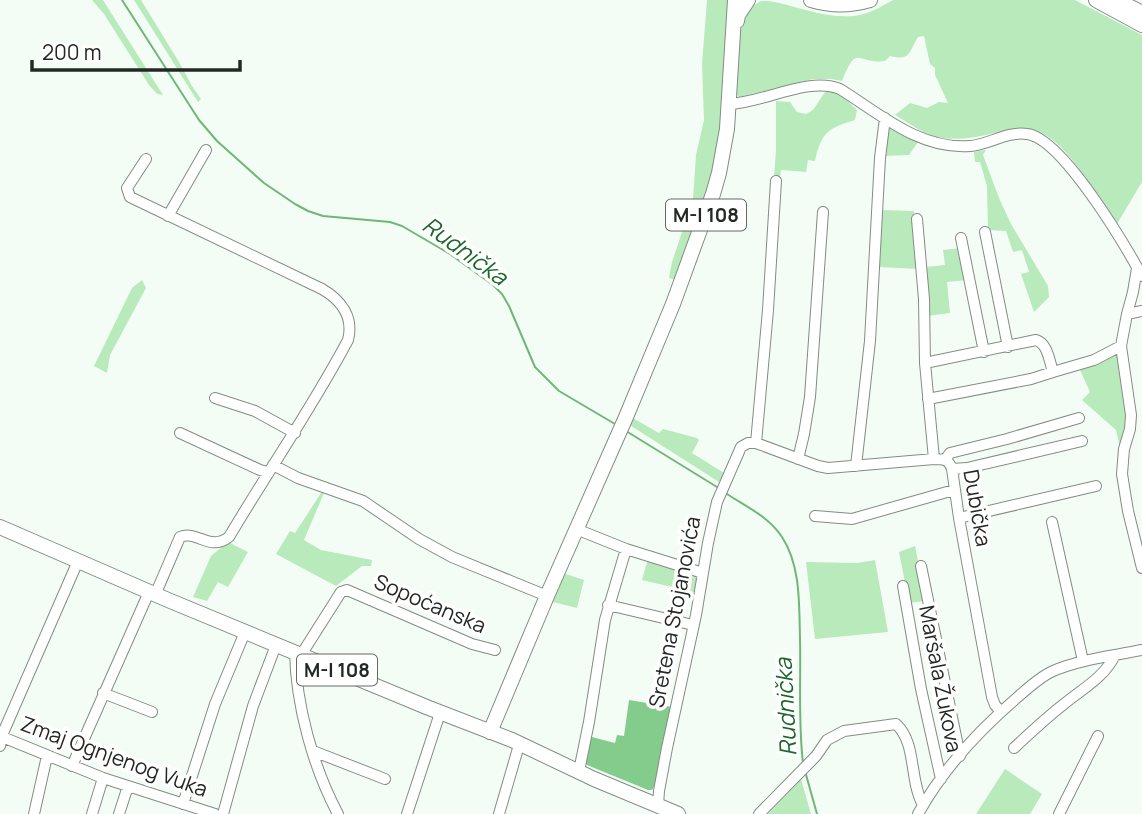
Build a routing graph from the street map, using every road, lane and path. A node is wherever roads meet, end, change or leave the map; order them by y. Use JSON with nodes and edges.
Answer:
{"nodes":[{"id":1,"x":735,"y":0,"type":"edge"},
{"id":2,"x":748,"y":0,"type":"edge"},
{"id":3,"x":811,"y":0,"type":"edge"},
{"id":4,"x":870,"y":0,"type":"edge"},
{"id":5,"x":1096,"y":0,"type":"edge"},
{"id":6,"x":1117,"y":0,"type":"edge"},
{"id":7,"x":1142,"y":13,"type":"edge"},
{"id":8,"x":1142,"y":25,"type":"edge"},
{"id":9,"x":732,"y":50,"type":"junction"},
{"id":10,"x":729,"y":104,"type":"junction"},
{"id":11,"x":885,"y":118,"type":"junction"},
{"id":12,"x":206,"y":150,"type":"dead end"},
{"id":13,"x":146,"y":159,"type":"dead end"},
{"id":14,"x":776,"y":181,"type":"dead end"},
{"id":15,"x":823,"y":212,"type":"dead end"},
{"id":16,"x":168,"y":216,"type":"junction"},
{"id":17,"x":917,"y":219,"type":"dead end"},
{"id":18,"x":985,"y":232,"type":"dead end"},
{"id":19,"x":961,"y":238,"type":"dead end"},
{"id":20,"x":1140,"y":272,"type":"edge"},
{"id":21,"x":1142,"y":311,"type":"edge"},
{"id":22,"x":1127,"y":314,"type":"junction"},
{"id":23,"x":1008,"y":346,"type":"junction"},
{"id":24,"x":1121,"y":346,"type":"junction"},
{"id":25,"x":984,"y":352,"type":"junction"},
{"id":26,"x":925,"y":363,"type":"junction"},
{"id":27,"x":1053,"y":372,"type":"junction"},
{"id":28,"x":215,"y":398,"type":"dead end"},
{"id":29,"x":928,"y":399,"type":"junction"},
{"id":30,"x":1079,"y":418,"type":"dead end"},
{"id":31,"x":180,"y":433,"type":"dead end"},
{"id":32,"x":295,"y":433,"type":"junction"},
{"id":33,"x":1082,"y":441,"type":"dead end"},
{"id":34,"x":756,"y":443,"type":"junction"},
{"id":35,"x":797,"y":459,"type":"junction"},
{"id":36,"x":944,"y":462,"type":"junction"},
{"id":37,"x":856,"y":466,"type":"junction"},
{"id":38,"x":270,"y":469,"type":"junction"},
{"id":39,"x":1096,"y":486,"type":"dead end"},
{"id":40,"x":954,"y":490,"type":"junction"},
{"id":41,"x":815,"y":516,"type":"dead end"},
{"id":42,"x":959,"y":518,"type":"junction"},
{"id":43,"x":1052,"y":522,"type":"dead end"},
{"id":44,"x":0,"y":528,"type":"edge"},
{"id":45,"x":576,"y":528,"type":"junction"},
{"id":46,"x":626,"y":549,"type":"junction"},
{"id":47,"x":78,"y":561,"type":"junction"},
{"id":48,"x":921,"y":566,"type":"dead end"},
{"id":49,"x":1142,"y":568,"type":"edge"},
{"id":50,"x":703,"y":573,"type":"junction"},
{"id":51,"x":902,"y":586,"type":"dead end"},
{"id":52,"x":152,"y":593,"type":"junction"},
{"id":53,"x":547,"y":596,"type":"junction"},
{"id":54,"x":608,"y":605,"type":"junction"},
{"id":55,"x":694,"y":625,"type":"junction"},
{"id":56,"x":245,"y":632,"type":"junction"},
{"id":57,"x":275,"y":645,"type":"junction"},
{"id":58,"x":495,"y":650,"type":"dead end"},
{"id":59,"x":1142,"y":650,"type":"edge"},
{"id":60,"x":298,"y":654,"type":"junction"},
{"id":61,"x":1115,"y":655,"type":"junction"},
{"id":62,"x":1083,"y":661,"type":"junction"},
{"id":63,"x":103,"y":693,"type":"junction"},
{"id":64,"x":502,"y":703,"type":"junction"},
{"id":65,"x":152,"y":712,"type":"dead end"},
{"id":66,"x":1000,"y":712,"type":"junction"},
{"id":67,"x":440,"y":713,"type":"junction"},
{"id":68,"x":467,"y":722,"type":"junction"},
{"id":69,"x":490,"y":732,"type":"junction"},
{"id":70,"x":1098,"y":736,"type":"dead end"},
{"id":71,"x":1,"y":740,"type":"edge"},
{"id":72,"x":515,"y":743,"type":"junction"},
{"id":73,"x":1014,"y":748,"type":"dead end"},
{"id":74,"x":313,"y":751,"type":"junction"},
{"id":75,"x":47,"y":756,"type":"junction"},
{"id":76,"x":960,"y":756,"type":"junction"},
{"id":77,"x":72,"y":766,"type":"junction"},
{"id":78,"x":579,"y":771,"type":"junction"},
{"id":79,"x":103,"y":778,"type":"junction"},
{"id":80,"x":385,"y":779,"type":"dead end"},
{"id":81,"x":941,"y":779,"type":"junction"},
{"id":82,"x":128,"y":786,"type":"junction"},
{"id":83,"x":183,"y":804,"type":"junction"},
{"id":84,"x":659,"y":805,"type":"junction"},
{"id":85,"x":921,"y":809,"type":"edge"},
{"id":86,"x":34,"y":814,"type":"edge"},
{"id":87,"x":92,"y":814,"type":"edge"},
{"id":88,"x":119,"y":814,"type":"edge"},
{"id":89,"x":215,"y":814,"type":"edge"},
{"id":90,"x":223,"y":814,"type":"edge"},
{"id":91,"x":338,"y":814,"type":"edge"},
{"id":92,"x":407,"y":814,"type":"edge"},
{"id":93,"x":499,"y":814,"type":"edge"},
{"id":94,"x":678,"y":814,"type":"edge"},
{"id":95,"x":759,"y":814,"type":"edge"},
{"id":96,"x":1059,"y":814,"type":"edge"}],
"edges":[{"from":1,"to":9,"type":"main road","number":"M-I 108"},
{"from":2,"to":9,"type":"main road"},
{"from":3,"to":4,"type":"main road"},
{"from":5,"to":8,"type":"main road"},
{"from":6,"to":7,"type":"main road"},
{"from":9,"to":10,"type":"main road","number":"M-I 108"},
{"from":10,"to":11,"type":"street"},
{"from":10,"to":45,"type":"main road","number":"M-I 108"},
{"from":11,"to":20,"type":"street"},
{"from":11,"to":37,"type":"street"},
{"from":12,"to":16,"type":"street"},
{"from":13,"to":16,"type":"street"},
{"from":14,"to":34,"type":"street"},
{"from":15,"to":35,"type":"street"},
{"from":16,"to":32,"type":"street"},
{"from":17,"to":26,"type":"street"},
{"from":18,"to":23,"type":"street"},
{"from":19,"to":25,"type":"street"},
{"from":20,"to":22,"type":"street"},
{"from":21,"to":22,"type":"street"},
{"from":22,"to":24,"type":"street"},
{"from":23,"to":25,"type":"street"},
{"from":23,"to":27,"type":"street"},
{"from":24,"to":27,"type":"street"},
{"from":24,"to":49,"type":"street"},
{"from":25,"to":26,"type":"street"},
{"from":26,"to":29,"type":"street"},
{"from":27,"to":29,"type":"street"},
{"from":28,"to":32,"type":"street"},
{"from":29,"to":36,"type":"street"},
{"from":30,"to":36,"type":"street"},
{"from":31,"to":38,"type":"street"},
{"from":32,"to":38,"type":"street"},
{"from":33,"to":36,"type":"street"},
{"from":34,"to":35,"type":"street","name":"Dubička"},
{"from":34,"to":50,"type":"street","name":"Sretena Stojanovića"},
{"from":35,"to":37,"type":"street","name":"Dubička"},
{"from":36,"to":37,"type":"street","name":"Dubička"},
{"from":36,"to":40,"type":"street","name":"Dubička"},
{"from":38,"to":52,"type":"street"},
{"from":38,"to":53,"type":"street"},
{"from":39,"to":42,"type":"street"},
{"from":40,"to":41,"type":"street"},
{"from":40,"to":42,"type":"street","name":"Dubička"},
{"from":42,"to":66,"type":"street","name":"Dubička"},
{"from":43,"to":62,"type":"street"},
{"from":44,"to":47,"type":"main road","number":"M-I 108"},
{"from":45,"to":46,"type":"street"},
{"from":45,"to":53,"type":"main road","number":"M-I 108"},
{"from":46,"to":50,"type":"street"},
{"from":46,"to":54,"type":"street"},
{"from":47,"to":52,"type":"main road","number":"M-I 108"},
{"from":47,"to":71,"type":"street"},
{"from":48,"to":76,"type":"street"},
{"from":50,"to":55,"type":"street","name":"Sretena Stojanovića"},
{"from":51,"to":81,"type":"street","name":"Maršala Žukova"},
{"from":52,"to":56,"type":"main road","number":"M-I 108"},
{"from":52,"to":63,"type":"street"},
{"from":53,"to":64,"type":"main road","number":"M-I 108"},
{"from":54,"to":55,"type":"street"},
{"from":54,"to":78,"type":"street"},
{"from":55,"to":84,"type":"street","name":"Sretena Stojanovića"},
{"from":56,"to":57,"type":"main road","number":"M-I 108"},
{"from":56,"to":83,"type":"street"},
{"from":57,"to":60,"type":"main road","number":"M-I 108"},
{"from":57,"to":90,"type":"street"},
{"from":58,"to":60,"type":"street","name":"Sopoćanska"},
{"from":59,"to":61,"type":"street"},
{"from":60,"to":67,"type":"main road","number":"M-I 108"},
{"from":60,"to":74,"type":"street"},
{"from":61,"to":62,"type":"street"},
{"from":61,"to":73,"type":"street"},
{"from":62,"to":66,"type":"street"},
{"from":63,"to":65,"type":"street"},
{"from":63,"to":77,"type":"street"},
{"from":64,"to":68,"type":"main road"},
{"from":64,"to":69,"type":"main road","number":"M-I 108"},
{"from":64,"to":72,"type":"main road"},
{"from":66,"to":76,"type":"street"},
{"from":67,"to":68,"type":"main road","number":"M-I 108"},
{"from":67,"to":92,"type":"street"},
{"from":68,"to":69,"type":"main road","number":"M-I 108"},
{"from":69,"to":72,"type":"main road"},
{"from":70,"to":96,"type":"street"},
{"from":71,"to":75,"type":"street","name":"Zmaj Ognjenog Vuka"},
{"from":72,"to":78,"type":"main road"},
{"from":72,"to":93,"type":"street"},
{"from":74,"to":80,"type":"street"},
{"from":74,"to":91,"type":"street"},
{"from":75,"to":77,"type":"street","name":"Zmaj Ognjenog Vuka"},
{"from":75,"to":86,"type":"street"},
{"from":76,"to":81,"type":"street"},
{"from":77,"to":79,"type":"street","name":"Zmaj Ognjenog Vuka"},
{"from":78,"to":84,"type":"main road"},
{"from":79,"to":82,"type":"street","name":"Zmaj Ognjenog Vuka"},
{"from":79,"to":87,"type":"street"},
{"from":81,"to":85,"type":"street"},
{"from":82,"to":83,"type":"street","name":"Zmaj Ognjenog Vuka"},
{"from":82,"to":88,"type":"street"},
{"from":83,"to":89,"type":"street","name":"Zmaj Ognjenog Vuka"},
{"from":84,"to":94,"type":"main road"},
{"from":85,"to":95,"type":"street"}]}
